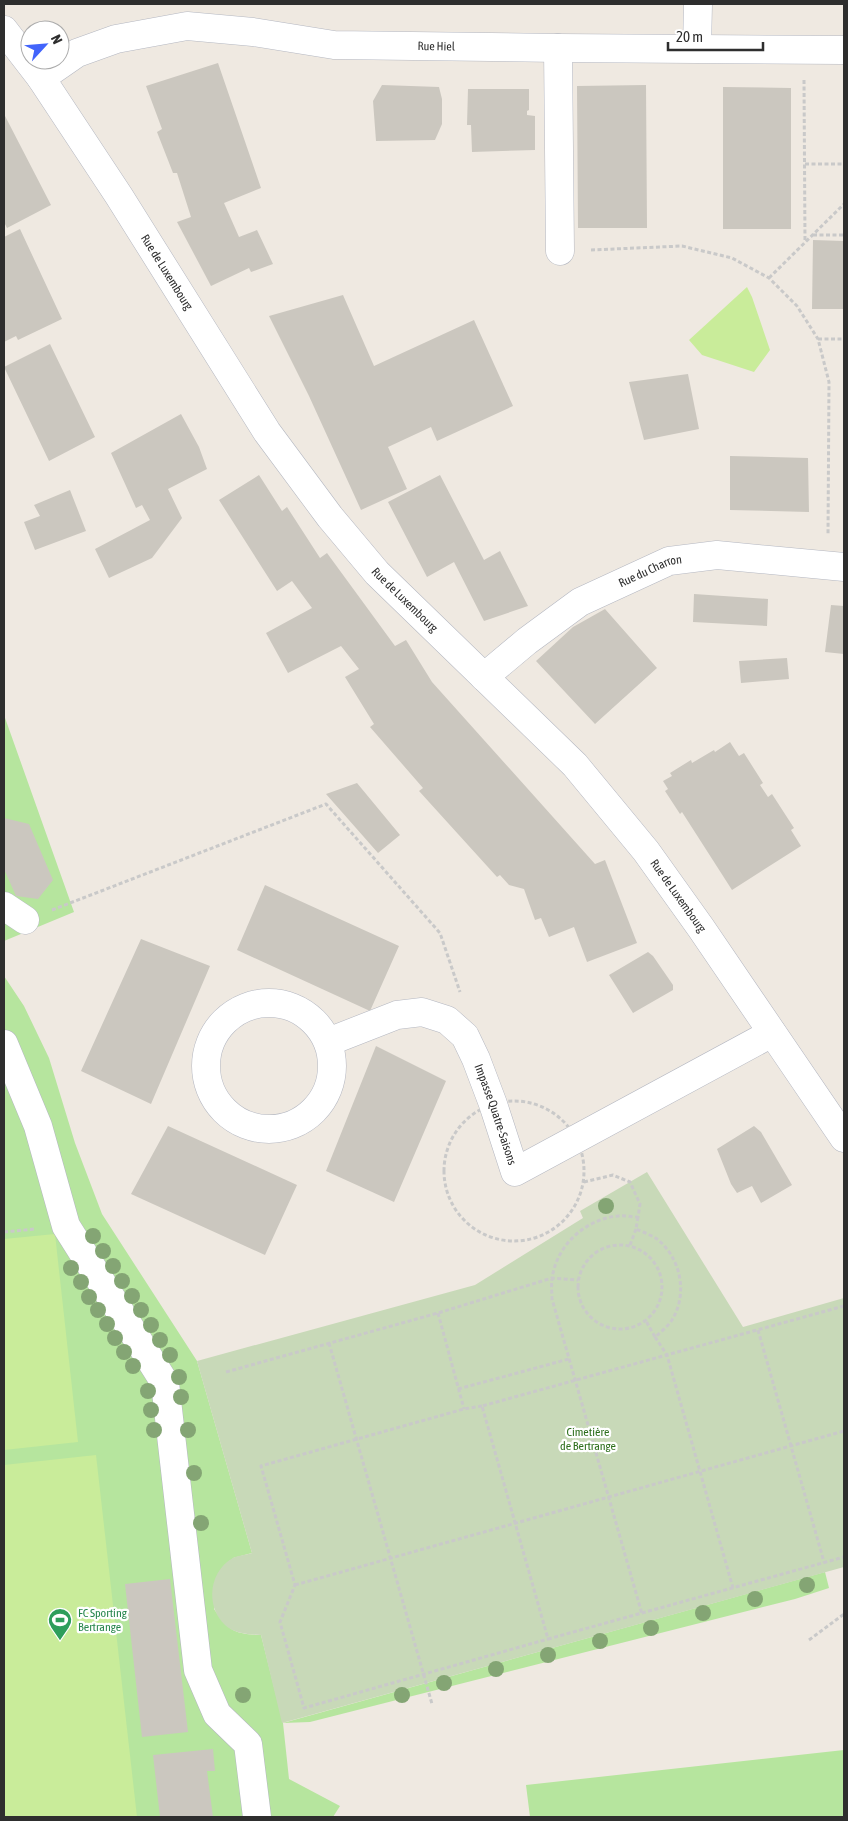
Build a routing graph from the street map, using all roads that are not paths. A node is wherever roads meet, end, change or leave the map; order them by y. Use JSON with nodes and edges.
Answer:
{"nodes":[{"id":1,"x":698,"y":4,"type":"edge"},
{"id":2,"x":4,"y":30,"type":"edge"},
{"id":3,"x":558,"y":48,"type":"junction"},
{"id":4,"x":697,"y":48,"type":"junction"},
{"id":5,"x":844,"y":50,"type":"edge"},
{"id":6,"x":41,"y":78,"type":"junction"},
{"id":7,"x":560,"y":251,"type":"road end"},
{"id":8,"x":835,"y":566,"type":"edge"},
{"id":9,"x":484,"y":676,"type":"junction"},
{"id":10,"x":772,"y":1033,"type":"junction"},
{"id":11,"x":328,"y":1042,"type":"junction"},
{"id":12,"x":4,"y":1044,"type":"edge"},
{"id":13,"x":844,"y":1138,"type":"edge"},
{"id":14,"x":257,"y":1817,"type":"edge"}],
"edges":[{"from":1,"to":4,"type":"street"},
{"from":2,"to":6,"type":"street","name":"Rue de Luxembourg"},
{"from":3,"to":4,"type":"street","name":"Rue Hiel"},
{"from":3,"to":6,"type":"street","name":"Rue Hiel"},
{"from":3,"to":7,"type":"street"},
{"from":4,"to":5,"type":"street","name":"Rue Hiel"},
{"from":6,"to":9,"type":"street","name":"Rue de Luxembourg"},
{"from":8,"to":9,"type":"street","name":"Rue du Charron"},
{"from":9,"to":10,"type":"street","name":"Rue de Luxembourg"},
{"from":10,"to":11,"type":"street","name":"Impasse Quatre-Saisons"},
{"from":10,"to":13,"type":"street","name":"Rue de Luxembourg"},
{"from":11,"to":11,"type":"street"},
{"from":12,"to":14,"type":"street"}]}
